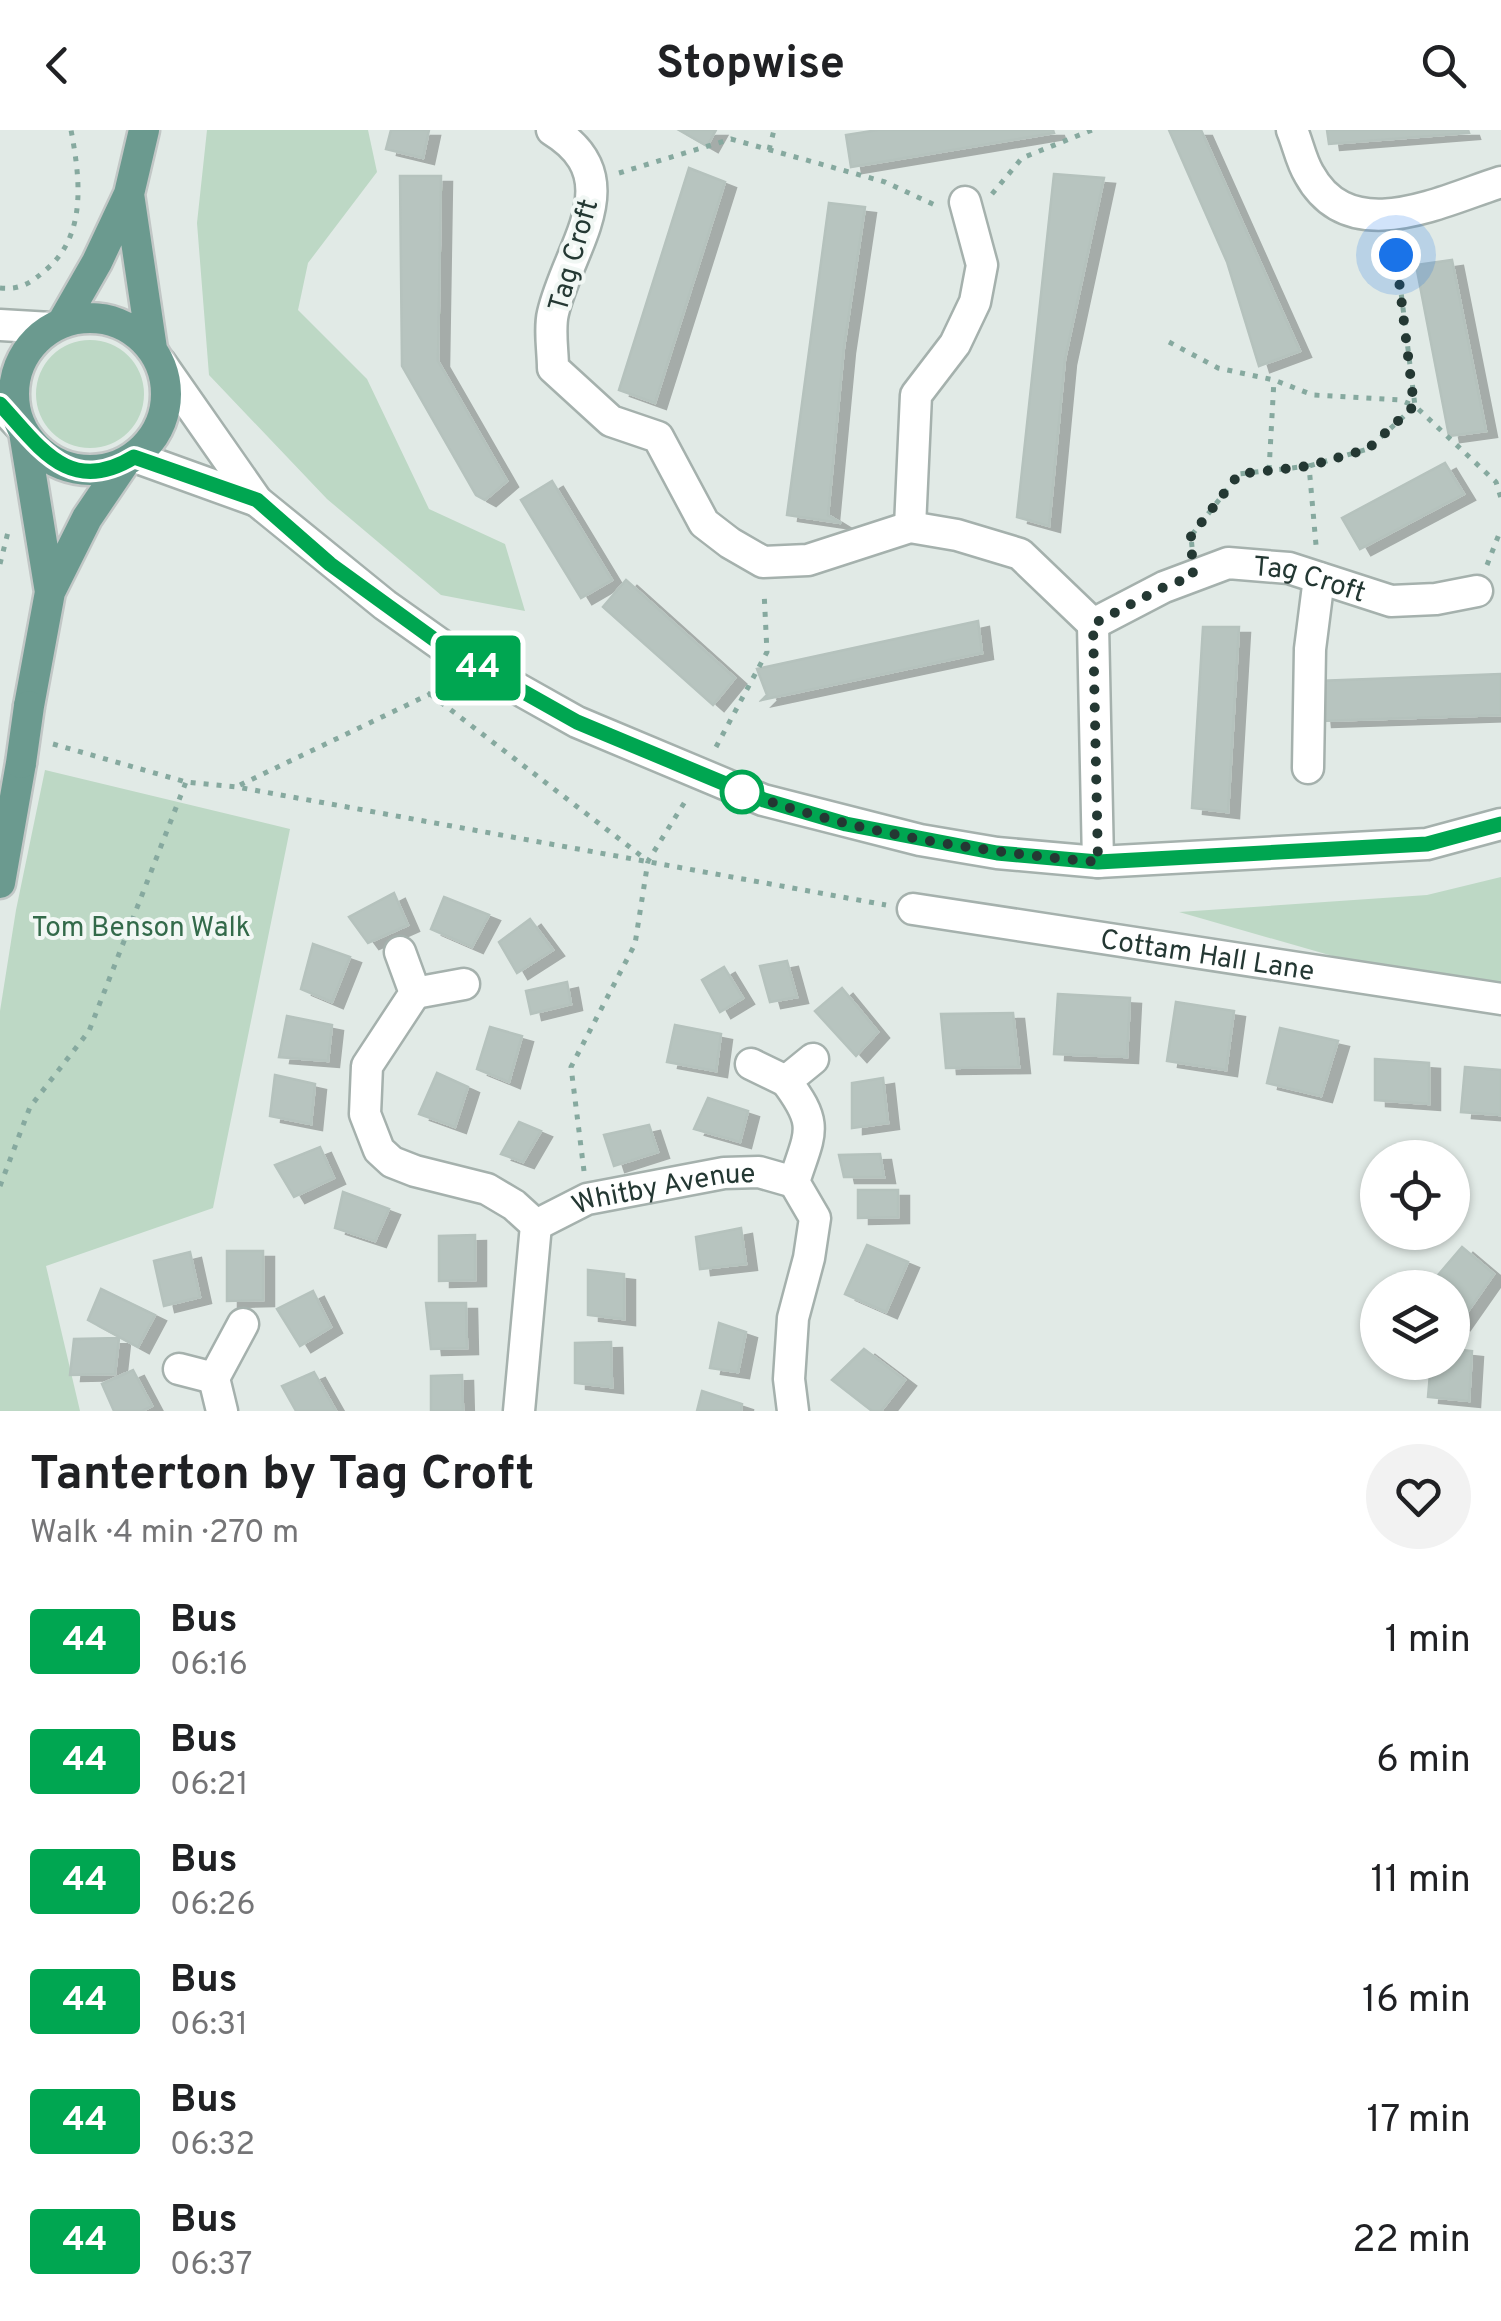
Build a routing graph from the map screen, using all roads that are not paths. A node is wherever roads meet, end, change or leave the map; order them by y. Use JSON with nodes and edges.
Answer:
{"nodes":[{"id":1,"x":144,"y":130,"type":"edge"},
{"id":2,"x":552,"y":130,"type":"edge"},
{"id":3,"x":1292,"y":130,"type":"edge"},
{"id":4,"x":1501,"y":182,"type":"edge"},
{"id":5,"x":129,"y":194,"type":"junction"},
{"id":6,"x":968,"y":212,"type":"road end"},
{"id":7,"x":0,"y":325,"type":"edge"},
{"id":8,"x":57,"y":326,"type":"junction"},
{"id":9,"x":156,"y":355,"type":"junction"},
{"id":10,"x":0,"y":404,"type":"edge"},
{"id":11,"x":22,"y":430,"type":"junction"},
{"id":12,"x":130,"y":460,"type":"junction"},
{"id":13,"x":257,"y":500,"type":"junction"},
{"id":14,"x":910,"y":526,"type":"junction"},
{"id":15,"x":1320,"y":578,"type":"junction"},
{"id":16,"x":1477,"y":591,"type":"road end"},
{"id":17,"x":50,"y":592,"type":"junction"},
{"id":18,"x":1093,"y":624,"type":"junction"},
{"id":19,"x":1308,"y":768,"type":"dead end"},
{"id":20,"x":1501,"y":824,"type":"edge"},
{"id":21,"x":1098,"y":862,"type":"junction"},
{"id":22,"x":0,"y":883,"type":"edge"},
{"id":23,"x":914,"y":910,"type":"road end"},
{"id":24,"x":400,"y":952,"type":"dead end"},
{"id":25,"x":464,"y":984,"type":"dead end"},
{"id":26,"x":415,"y":993,"type":"junction"},
{"id":27,"x":1501,"y":999,"type":"edge"},
{"id":28,"x":813,"y":1059,"type":"dead end"},
{"id":29,"x":751,"y":1064,"type":"dead end"},
{"id":30,"x":786,"y":1080,"type":"junction"},
{"id":31,"x":794,"y":1182,"type":"junction"},
{"id":32,"x":536,"y":1225,"type":"junction"},
{"id":33,"x":243,"y":1324,"type":"dead end"},
{"id":34,"x":179,"y":1369,"type":"dead end"},
{"id":35,"x":214,"y":1378,"type":"junction"},
{"id":36,"x":222,"y":1411,"type":"edge"},
{"id":37,"x":519,"y":1411,"type":"edge"},
{"id":38,"x":794,"y":1411,"type":"edge"}],
"edges":[{"from":1,"to":5,"type":"main road"},
{"from":2,"to":14,"type":"street","name":"Tag Croft"},
{"from":3,"to":4,"type":"street"},
{"from":5,"to":8,"type":"main road"},
{"from":5,"to":9,"type":"main road"},
{"from":6,"to":14,"type":"street"},
{"from":7,"to":8,"type":"street"},
{"from":8,"to":9,"type":"main road"},
{"from":8,"to":11,"type":"main road"},
{"from":9,"to":12,"type":"main road"},
{"from":9,"to":13,"type":"street"},
{"from":10,"to":11,"type":"street"},
{"from":11,"to":12,"type":"main road"},
{"from":11,"to":17,"type":"main road"},
{"from":12,"to":13,"type":"street"},
{"from":12,"to":17,"type":"main road"},
{"from":13,"to":21,"type":"street"},
{"from":14,"to":18,"type":"street","name":"Tag Croft"},
{"from":15,"to":16,"type":"street","name":"Tag Croft"},
{"from":15,"to":18,"type":"street","name":"Tag Croft"},
{"from":15,"to":19,"type":"street"},
{"from":17,"to":22,"type":"main road","bridge":true},
{"from":18,"to":21,"type":"street"},
{"from":20,"to":21,"type":"street"},
{"from":23,"to":27,"type":"street","name":"Cottam Hall Lane"},
{"from":24,"to":26,"type":"street"},
{"from":25,"to":26,"type":"street"},
{"from":26,"to":32,"type":"street","name":"Whitby Avenue"},
{"from":28,"to":30,"type":"street"},
{"from":29,"to":30,"type":"street"},
{"from":30,"to":31,"type":"street","name":"Whitby Avenue"},
{"from":31,"to":32,"type":"street","name":"Whitby Avenue"},
{"from":31,"to":38,"type":"street","name":"Whitby Avenue"},
{"from":32,"to":37,"type":"street","name":"Whitby Avenue"},
{"from":33,"to":35,"type":"street"},
{"from":34,"to":35,"type":"street"},
{"from":35,"to":36,"type":"street"}]}
